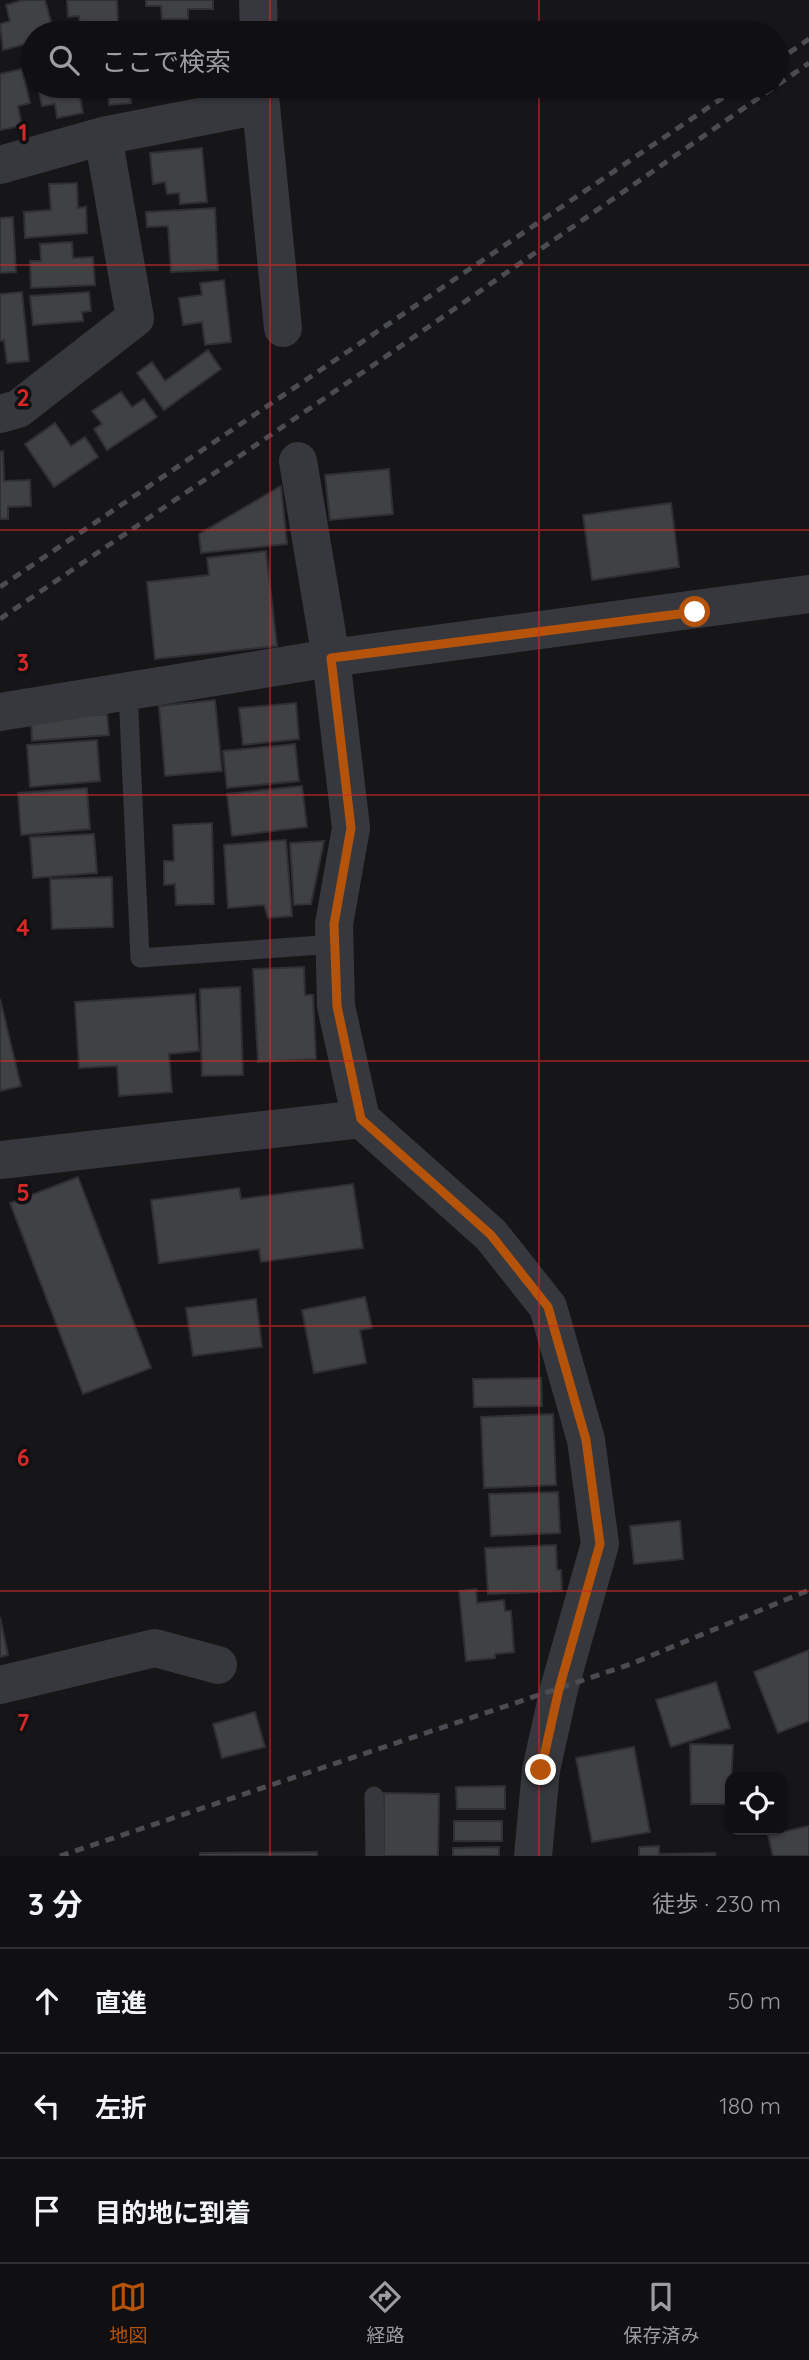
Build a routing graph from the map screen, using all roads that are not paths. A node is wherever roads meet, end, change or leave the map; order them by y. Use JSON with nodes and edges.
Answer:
{"nodes":[{"id":1,"x":258,"y":0,"type":"edge"},
{"id":2,"x":259,"y":21,"type":"edge"},
{"id":3,"x":252,"y":98,"type":"edge"},
{"id":4,"x":260,"y":98,"type":"edge"},
{"id":5,"x":103,"y":136,"type":"junction"},
{"id":6,"x":0,"y":165,"type":"edge"},
{"id":7,"x":283,"y":328,"type":"dead end"},
{"id":8,"x":0,"y":414,"type":"edge"},
{"id":9,"x":298,"y":461,"type":"dead end"},
{"id":10,"x":809,"y":594,"type":"edge"},
{"id":11,"x":331,"y":658,"type":"junction"},
{"id":12,"x":128,"y":691,"type":"junction"},
{"id":13,"x":0,"y":712,"type":"edge"},
{"id":14,"x":335,"y":944,"type":"junction"},
{"id":15,"x":361,"y":1119,"type":"junction"},
{"id":16,"x":0,"y":1160,"type":"edge"},
{"id":17,"x":218,"y":1665,"type":"dead end"},
{"id":18,"x":0,"y":1685,"type":"edge"},
{"id":19,"x":374,"y":1796,"type":"dead end"},
{"id":20,"x":375,"y":1856,"type":"edge"},
{"id":21,"x":533,"y":1856,"type":"edge"}],
"edges":[{"from":1,"to":2,"type":"street"},
{"from":3,"to":5,"type":"street"},
{"from":4,"to":7,"type":"street"},
{"from":5,"to":6,"type":"street"},
{"from":5,"to":8,"type":"street"},
{"from":9,"to":11,"type":"street"},
{"from":10,"to":11,"type":"street"},
{"from":11,"to":12,"type":"street"},
{"from":11,"to":14,"type":"street"},
{"from":12,"to":13,"type":"street"},
{"from":12,"to":14,"type":"lane"},
{"from":14,"to":15,"type":"street"},
{"from":15,"to":16,"type":"street"},
{"from":15,"to":21,"type":"street"},
{"from":17,"to":18,"type":"street"},
{"from":19,"to":20,"type":"lane"}]}
